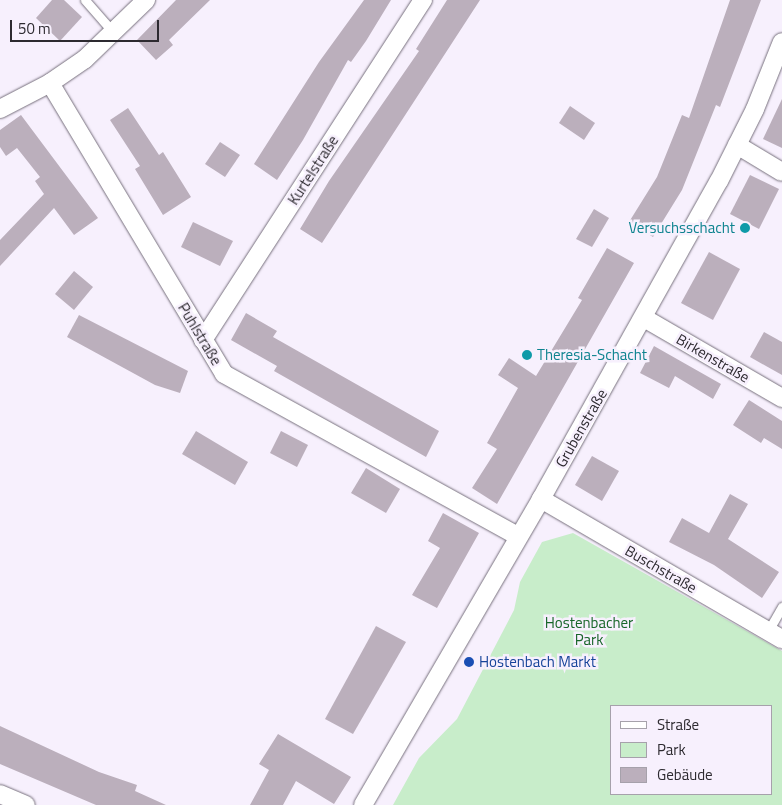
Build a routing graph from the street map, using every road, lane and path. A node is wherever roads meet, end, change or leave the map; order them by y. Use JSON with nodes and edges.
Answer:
{"nodes":[{"id":1,"x":85,"y":0,"type":"edge"},
{"id":2,"x":146,"y":0,"type":"edge"},
{"id":3,"x":423,"y":0,"type":"edge"},
{"id":4,"x":113,"y":32,"type":"junction"},
{"id":5,"x":782,"y":42,"type":"edge"},
{"id":6,"x":50,"y":84,"type":"junction"},
{"id":7,"x":0,"y":109,"type":"edge"},
{"id":8,"x":737,"y":145,"type":"junction"},
{"id":9,"x":782,"y":172,"type":"edge"},
{"id":10,"x":644,"y":318,"type":"junction"},
{"id":11,"x":203,"y":340,"type":"junction"},
{"id":12,"x":782,"y":398,"type":"edge"},
{"id":13,"x":540,"y":499,"type":"junction"},
{"id":14,"x":518,"y":536,"type":"junction"},
{"id":15,"x":782,"y":607,"type":"edge"},
{"id":16,"x":775,"y":635,"type":"edge"},
{"id":17,"x":0,"y":794,"type":"edge"},
{"id":18,"x":26,"y":805,"type":"edge"},
{"id":19,"x":363,"y":805,"type":"edge"}],
"edges":[{"from":1,"to":4,"type":"lane"},
{"from":2,"to":4,"type":"street"},
{"from":3,"to":11,"type":"street","name":"Kurtelstraße"},
{"from":4,"to":6,"type":"street"},
{"from":5,"to":8,"type":"street","name":"Grubenstraße"},
{"from":6,"to":7,"type":"street"},
{"from":6,"to":11,"type":"street","name":"Puhlstraße"},
{"from":8,"to":9,"type":"street"},
{"from":8,"to":10,"type":"street","name":"Grubenstraße"},
{"from":10,"to":12,"type":"street","name":"Birkenstraße"},
{"from":10,"to":13,"type":"street","name":"Grubenstraße"},
{"from":11,"to":14,"type":"street","name":"Puhlstraße"},
{"from":13,"to":14,"type":"street","name":"Grubenstraße"},
{"from":13,"to":16,"type":"street","name":"Buschstraße"},
{"from":14,"to":19,"type":"street","name":"Grubenstraße"},
{"from":15,"to":16,"type":"lane"},
{"from":17,"to":18,"type":"street"}]}
